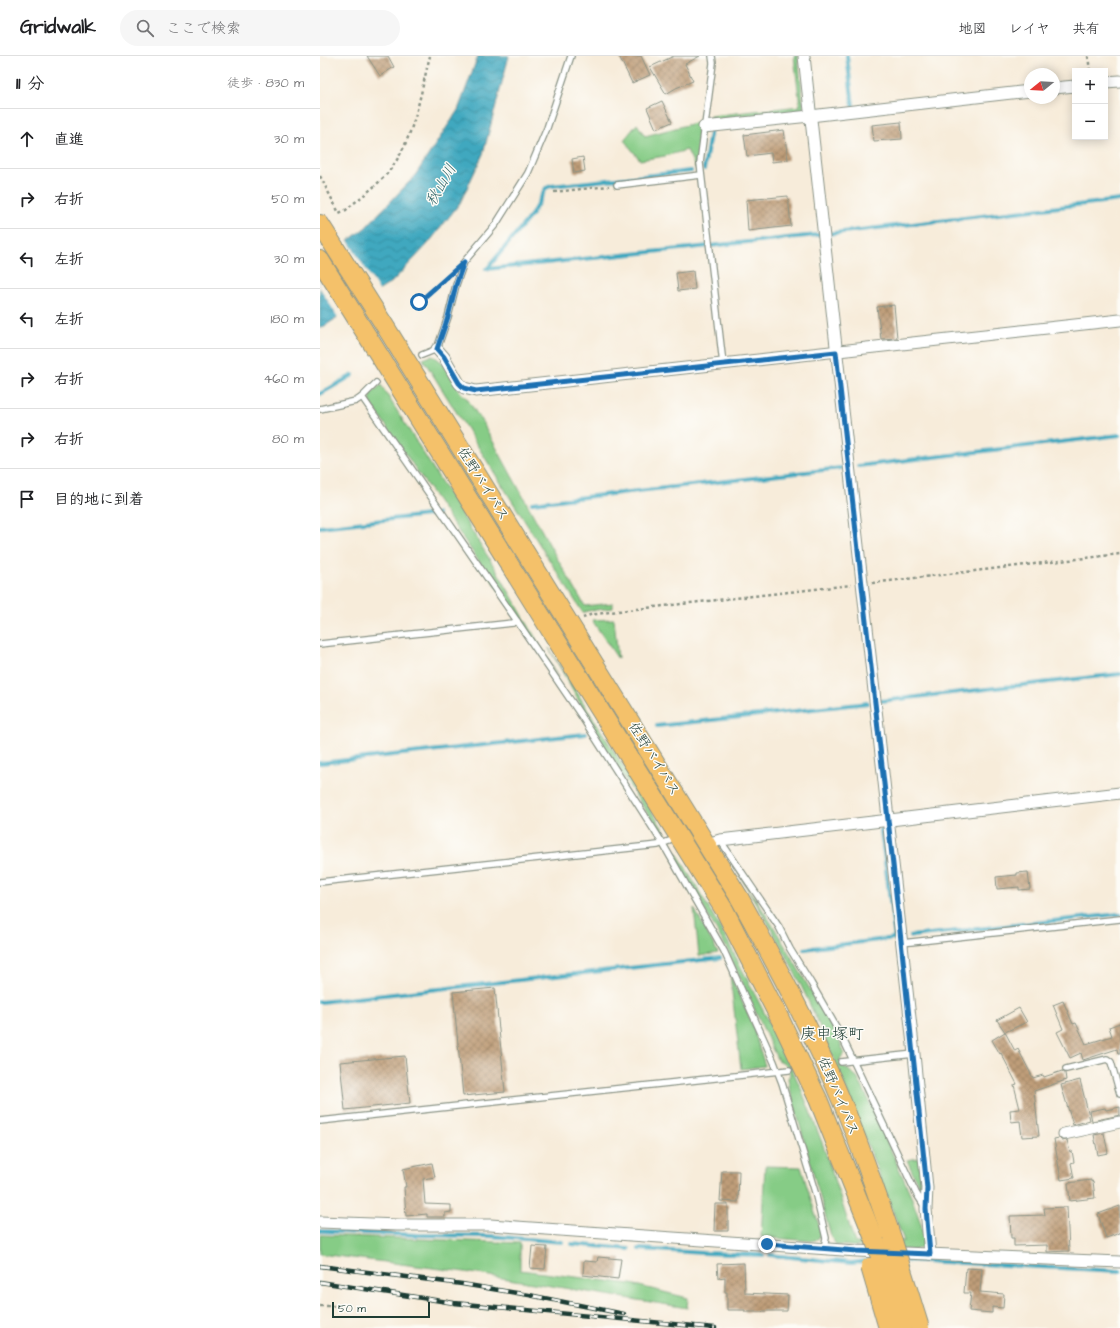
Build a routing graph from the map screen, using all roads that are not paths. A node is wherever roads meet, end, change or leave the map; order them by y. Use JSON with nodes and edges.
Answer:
{"nodes":[{"id":1,"x":571,"y":56,"type":"edge"},
{"id":2,"x":712,"y":56,"type":"edge"},
{"id":3,"x":804,"y":56,"type":"edge"},
{"id":4,"x":1120,"y":81,"type":"edge"},
{"id":5,"x":1108,"y":82,"type":"edge"},
{"id":6,"x":1072,"y":86,"type":"edge"},
{"id":7,"x":1060,"y":87,"type":"edge"},
{"id":8,"x":1024,"y":92,"type":"edge"},
{"id":9,"x":810,"y":116,"type":"junction"},
{"id":10,"x":704,"y":127,"type":"junction"},
{"id":11,"x":701,"y":175,"type":"junction"},
{"id":12,"x":617,"y":185,"type":"road end"},
{"id":13,"x":322,"y":227,"type":"edge"},
{"id":14,"x":320,"y":260,"type":"edge"},
{"id":15,"x":1120,"y":320,"type":"edge"},
{"id":16,"x":437,"y":349,"type":"junction"},
{"id":17,"x":836,"y":352,"type":"junction"},
{"id":18,"x":422,"y":355,"type":"dead end"},
{"id":19,"x":723,"y":364,"type":"junction"},
{"id":20,"x":376,"y":383,"type":"dead end"},
{"id":21,"x":362,"y":397,"type":"junction"},
{"id":22,"x":320,"y":409,"type":"edge"},
{"id":23,"x":517,"y":621,"type":"junction"},
{"id":24,"x":320,"y":644,"type":"edge"},
{"id":25,"x":1120,"y":793,"type":"edge"},
{"id":26,"x":889,"y":820,"type":"junction"},
{"id":27,"x":671,"y":840,"type":"junction"},
{"id":28,"x":714,"y":842,"type":"junction"},
{"id":29,"x":320,"y":882,"type":"edge"},
{"id":30,"x":1120,"y":919,"type":"edge"},
{"id":31,"x":902,"y":943,"type":"junction"},
{"id":32,"x":914,"y":1054,"type":"junction"},
{"id":33,"x":853,"y":1061,"type":"junction"},
{"id":34,"x":842,"y":1062,"type":"dead end"},
{"id":35,"x":1066,"y":1069,"type":"dead end"},
{"id":36,"x":789,"y":1070,"type":"dead end"},
{"id":37,"x":777,"y":1071,"type":"junction"},
{"id":38,"x":1120,"y":1094,"type":"edge"},
{"id":39,"x":320,"y":1121,"type":"edge"},
{"id":40,"x":1120,"y":1122,"type":"edge"},
{"id":41,"x":1064,"y":1134,"type":"dead end"},
{"id":42,"x":926,"y":1209,"type":"junction"},
{"id":43,"x":320,"y":1222,"type":"edge"},
{"id":44,"x":869,"y":1242,"type":"junction"},
{"id":45,"x":824,"y":1248,"type":"junction"},
{"id":46,"x":930,"y":1254,"type":"junction"},
{"id":47,"x":1120,"y":1262,"type":"edge"},
{"id":48,"x":911,"y":1299,"type":"junction"},
{"id":49,"x":888,"y":1328,"type":"edge"},
{"id":50,"x":902,"y":1328,"type":"edge"},
{"id":51,"x":920,"y":1328,"type":"edge"},
{"id":52,"x":928,"y":1328,"type":"edge"}],
"edges":[{"from":1,"to":16,"type":"lane"},
{"from":2,"to":10,"type":"lane"},
{"from":3,"to":9,"type":"street"},
{"from":4,"to":5,"type":"street"},
{"from":6,"to":7,"type":"street"},
{"from":8,"to":9,"type":"street"},
{"from":9,"to":10,"type":"street"},
{"from":9,"to":17,"type":"street"},
{"from":10,"to":11,"type":"lane"},
{"from":11,"to":12,"type":"lane"},
{"from":11,"to":19,"type":"lane"},
{"from":13,"to":28,"type":"highway","name":"佐野バイパス"},
{"from":14,"to":27,"type":"highway","name":"佐野バイパス"},
{"from":15,"to":17,"type":"street"},
{"from":16,"to":18,"type":"lane"},
{"from":16,"to":19,"type":"street"},
{"from":17,"to":19,"type":"street"},
{"from":17,"to":26,"type":"street"},
{"from":20,"to":21,"type":"lane"},
{"from":21,"to":22,"type":"lane"},
{"from":21,"to":23,"type":"lane"},
{"from":23,"to":24,"type":"lane"},
{"from":23,"to":27,"type":"lane"},
{"from":25,"to":26,"type":"street"},
{"from":26,"to":28,"type":"street"},
{"from":26,"to":31,"type":"street"},
{"from":27,"to":29,"type":"lane"},
{"from":27,"to":37,"type":"lane"},
{"from":27,"to":44,"type":"highway","name":"佐野バイパス"},
{"from":28,"to":33,"type":"lane"},
{"from":28,"to":48,"type":"highway","name":"佐野バイパス","bridge":true},
{"from":30,"to":31,"type":"lane"},
{"from":31,"to":32,"type":"street"},
{"from":32,"to":33,"type":"lane"},
{"from":32,"to":42,"type":"street"},
{"from":33,"to":34,"type":"lane"},
{"from":33,"to":42,"type":"lane"},
{"from":35,"to":38,"type":"lane"},
{"from":36,"to":37,"type":"lane"},
{"from":37,"to":39,"type":"lane"},
{"from":37,"to":45,"type":"lane"},
{"from":40,"to":41,"type":"street"},
{"from":42,"to":46,"type":"street"},
{"from":43,"to":45,"type":"street"},
{"from":44,"to":49,"type":"highway","bridge":true},
{"from":44,"to":50,"type":"highway","name":"佐野バイパス","bridge":true},
{"from":45,"to":46,"type":"street"},
{"from":46,"to":47,"type":"street"},
{"from":48,"to":51,"type":"highway","name":"佐野バイパス","bridge":true},
{"from":48,"to":52,"type":"highway","bridge":true}]}
